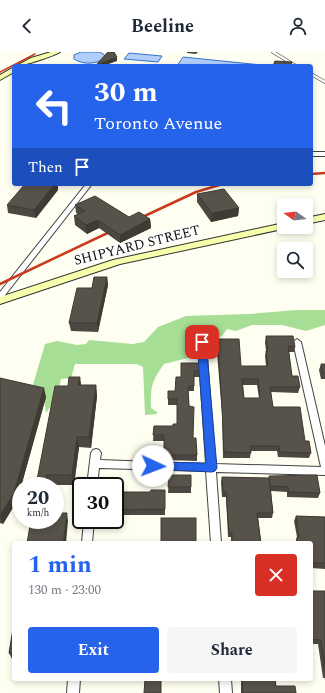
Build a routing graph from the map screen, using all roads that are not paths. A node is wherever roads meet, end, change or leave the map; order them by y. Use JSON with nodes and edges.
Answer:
{"nodes":[{"id":1,"x":57,"y":52,"type":"edge"},
{"id":2,"x":273,"y":52,"type":"edge"},
{"id":3,"x":23,"y":64,"type":"edge"},
{"id":4,"x":293,"y":64,"type":"edge"},
{"id":5,"x":12,"y":70,"type":"edge"},
{"id":6,"x":313,"y":75,"type":"edge"},
{"id":7,"x":0,"y":78,"type":"edge"},
{"id":8,"x":325,"y":82,"type":"edge"},
{"id":9,"x":313,"y":154,"type":"edge"},
{"id":10,"x":325,"y":154,"type":"edge"},
{"id":11,"x":88,"y":186,"type":"edge"},
{"id":12,"x":325,"y":217,"type":"edge"},
{"id":13,"x":313,"y":220,"type":"edge"},
{"id":14,"x":277,"y":228,"type":"edge"},
{"id":15,"x":0,"y":297,"type":"edge"},
{"id":16,"x":0,"y":301,"type":"edge"},
{"id":17,"x":202,"y":342,"type":"dead end"},
{"id":18,"x":297,"y":342,"type":"dead end"},
{"id":19,"x":96,"y":452,"type":"dead end"},
{"id":20,"x":94,"y":464,"type":"junction"},
{"id":21,"x":325,"y":466,"type":"edge"},
{"id":22,"x":212,"y":468,"type":"junction"},
{"id":23,"x":325,"y":471,"type":"edge"},
{"id":24,"x":93,"y":477,"type":"edge"},
{"id":25,"x":88,"y":529,"type":"edge"},
{"id":26,"x":87,"y":541,"type":"edge"},
{"id":27,"x":216,"y":541,"type":"edge"},
{"id":28,"x":74,"y":681,"type":"edge"},
{"id":29,"x":225,"y":681,"type":"edge"},
{"id":30,"x":73,"y":693,"type":"edge"},
{"id":31,"x":226,"y":693,"type":"edge"}],
"edges":[{"from":1,"to":3,"type":"street"},
{"from":2,"to":4,"type":"lane"},
{"from":5,"to":7,"type":"street"},
{"from":6,"to":8,"type":"lane"},
{"from":9,"to":10,"type":"street"},
{"from":11,"to":15,"type":"street"},
{"from":12,"to":13,"type":"street"},
{"from":14,"to":16,"type":"street","name":"SHIPYARD STREET"},
{"from":17,"to":22,"type":"street"},
{"from":18,"to":21,"type":"street"},
{"from":19,"to":20,"type":"street"},
{"from":20,"to":22,"type":"street"},
{"from":20,"to":24,"type":"street"},
{"from":22,"to":23,"type":"street"},
{"from":22,"to":27,"type":"street"},
{"from":25,"to":26,"type":"street"},
{"from":28,"to":30,"type":"street"},
{"from":29,"to":31,"type":"street"}]}
